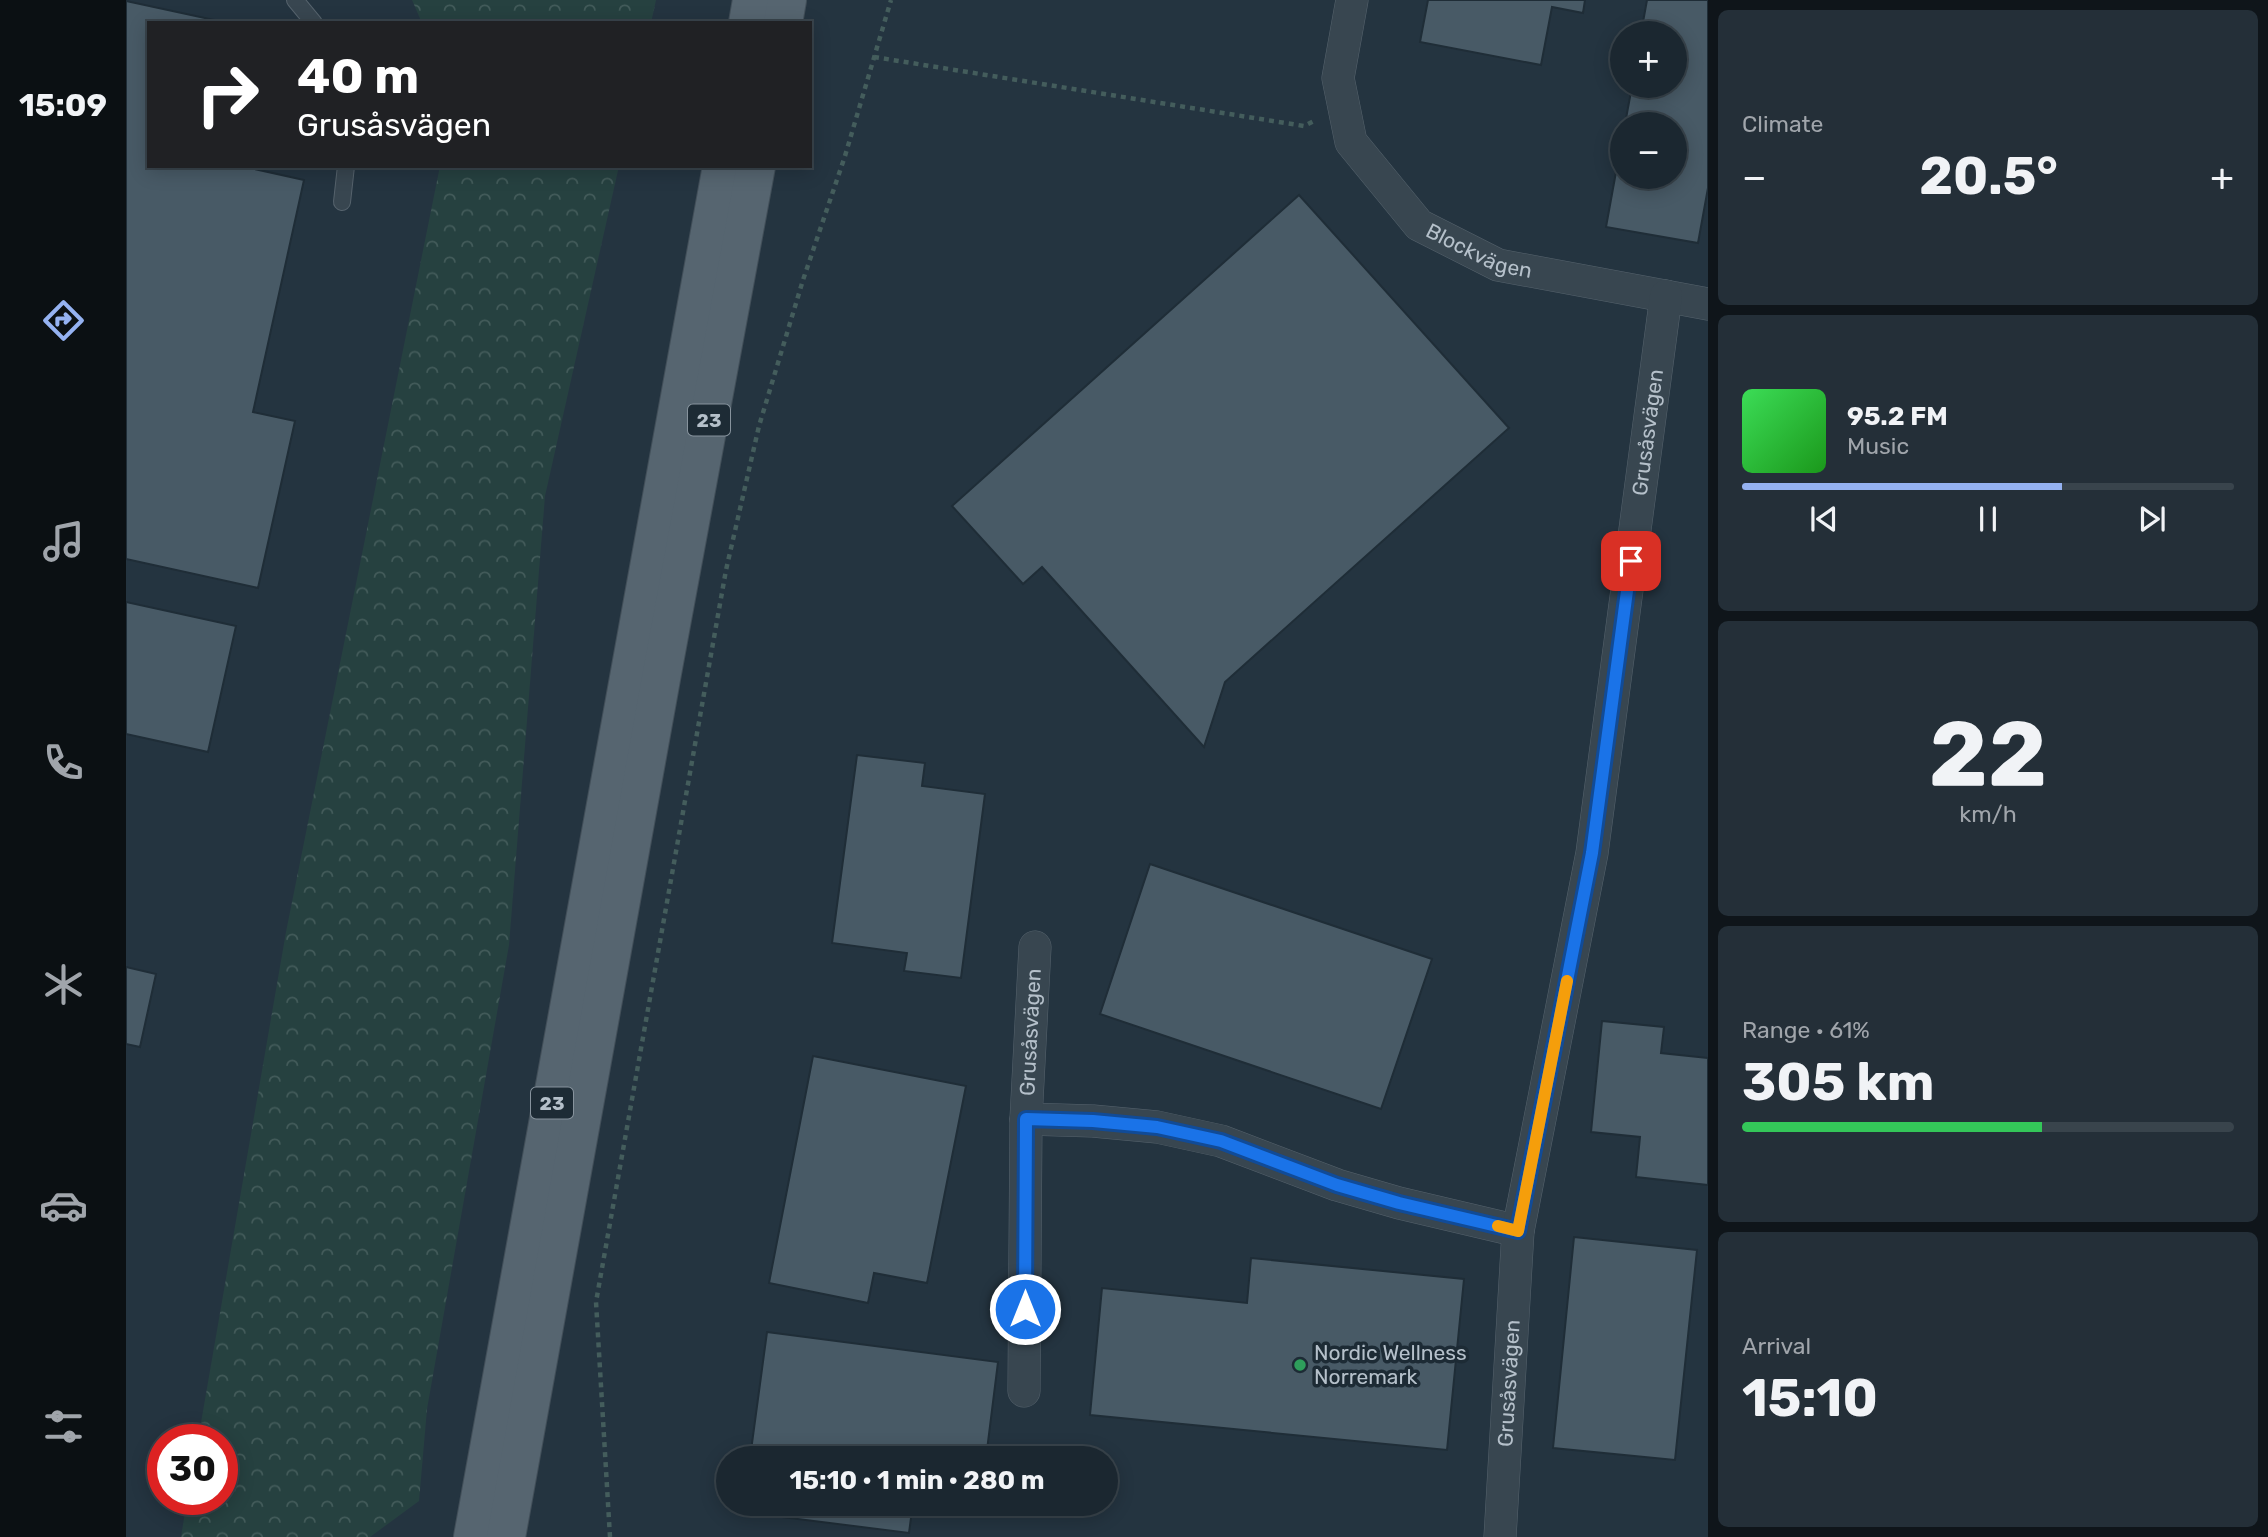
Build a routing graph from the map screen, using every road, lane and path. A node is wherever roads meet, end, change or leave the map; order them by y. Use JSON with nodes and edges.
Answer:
{"nodes":[{"id":1,"x":295,"y":0,"type":"edge"},
{"id":2,"x":752,"y":0,"type":"edge"},
{"id":3,"x":787,"y":0,"type":"edge"},
{"id":4,"x":891,"y":0,"type":"edge"},
{"id":5,"x":1352,"y":0,"type":"edge"},
{"id":6,"x":312,"y":21,"type":"edge"},
{"id":7,"x":748,"y":21,"type":"edge"},
{"id":8,"x":783,"y":21,"type":"edge"},
{"id":9,"x":873,"y":57,"type":"junction"},
{"id":10,"x":1344,"y":110,"type":"junction"},
{"id":11,"x":346,"y":168,"type":"edge"},
{"id":12,"x":722,"y":168,"type":"edge"},
{"id":13,"x":756,"y":168,"type":"edge"},
{"id":14,"x":342,"y":202,"type":"dead end"},
{"id":15,"x":1666,"y":296,"type":"junction"},
{"id":16,"x":1708,"y":304,"type":"edge"},
{"id":17,"x":1035,"y":947,"type":"dead end"},
{"id":18,"x":1026,"y":1119,"type":"junction"},
{"id":19,"x":1518,"y":1231,"type":"junction"},
{"id":20,"x":1024,"y":1391,"type":"dead end"},
{"id":21,"x":473,"y":1537,"type":"edge"},
{"id":22,"x":506,"y":1537,"type":"edge"},
{"id":23,"x":610,"y":1537,"type":"edge"},
{"id":24,"x":1500,"y":1537,"type":"edge"}],
"edges":[{"from":1,"to":6,"type":"lane"},
{"from":2,"to":7,"type":"main road"},
{"from":3,"to":8,"type":"main road"},
{"from":4,"to":9,"type":"path"},
{"from":5,"to":10,"type":"street","name":"Blockvägen"},
{"from":9,"to":10,"type":"path"},
{"from":9,"to":23,"type":"path"},
{"from":10,"to":15,"type":"street","name":"Blockvägen"},
{"from":11,"to":14,"type":"lane"},
{"from":12,"to":21,"type":"main road","number":"23"},
{"from":13,"to":22,"type":"main road","number":"23"},
{"from":15,"to":16,"type":"street","name":"Blockvägen"},
{"from":15,"to":19,"type":"street","name":"Grusåsvägen"},
{"from":17,"to":18,"type":"street","name":"Grusåsvägen"},
{"from":18,"to":19,"type":"street","name":"Grusåsvägen"},
{"from":18,"to":20,"type":"street","name":"Grusåsvägen"},
{"from":19,"to":24,"type":"street","name":"Grusåsvägen"}]}
